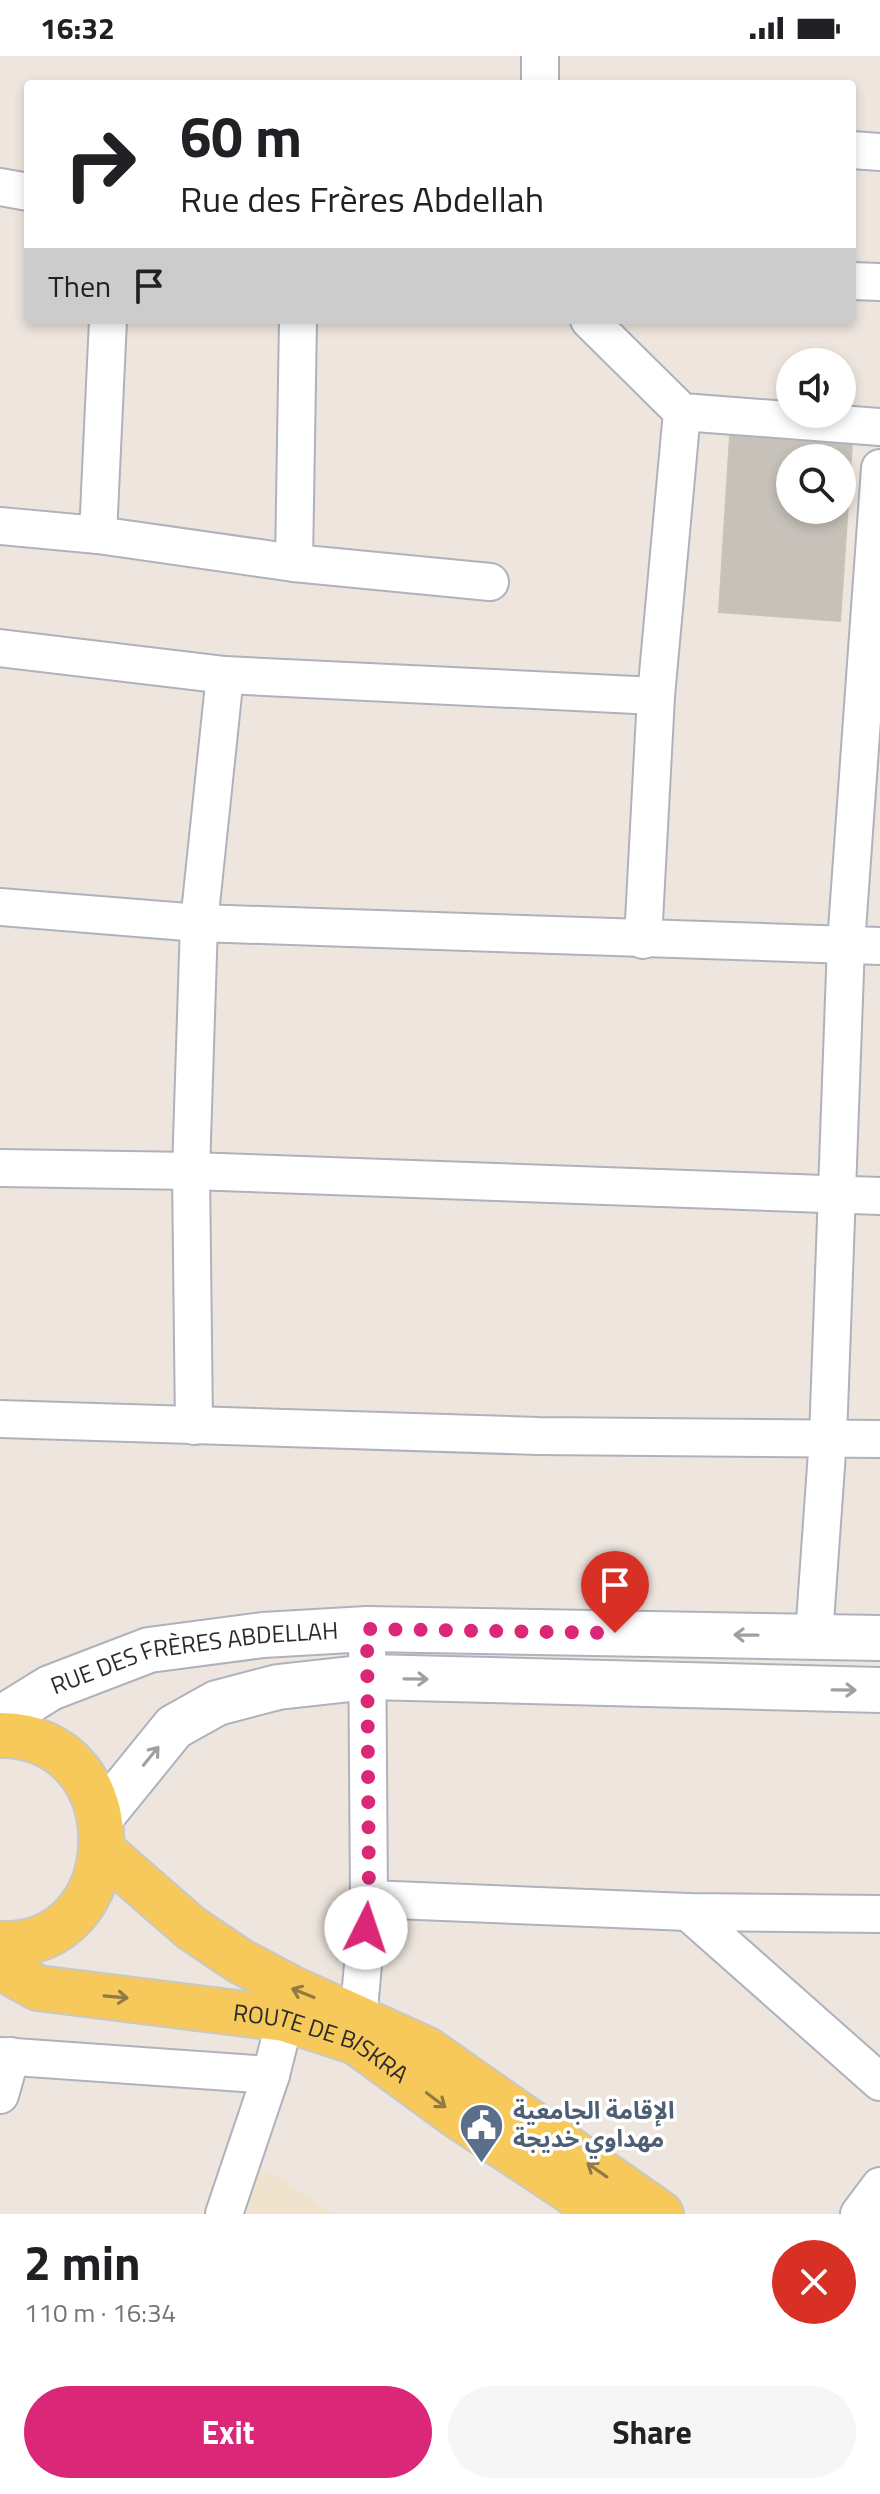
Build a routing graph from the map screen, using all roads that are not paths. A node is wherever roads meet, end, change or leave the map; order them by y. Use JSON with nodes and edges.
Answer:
{"nodes":[{"id":1,"x":540,"y":56,"type":"edge"},
{"id":2,"x":540,"y":80,"type":"edge"},
{"id":3,"x":856,"y":150,"type":"edge"},
{"id":4,"x":880,"y":152,"type":"edge"},
{"id":5,"x":0,"y":187,"type":"edge"},
{"id":6,"x":24,"y":191,"type":"edge"},
{"id":7,"x":856,"y":281,"type":"edge"},
{"id":8,"x":880,"y":282,"type":"edge"},
{"id":9,"x":108,"y":324,"type":"edge"},
{"id":10,"x":298,"y":324,"type":"edge"},
{"id":11,"x":593,"y":324,"type":"edge"},
{"id":12,"x":682,"y":412,"type":"junction"},
{"id":13,"x":880,"y":427,"type":"edge"},
{"id":14,"x":880,"y":468,"type":"edge"},
{"id":15,"x":0,"y":526,"type":"edge"},
{"id":16,"x":98,"y":535,"type":"junction"},
{"id":17,"x":294,"y":563,"type":"junction"},
{"id":18,"x":490,"y":582,"type":"dead end"},
{"id":19,"x":0,"y":648,"type":"edge"},
{"id":20,"x":225,"y":675,"type":"junction"},
{"id":21,"x":656,"y":696,"type":"junction"},
{"id":22,"x":870,"y":739,"type":"edge"},
{"id":23,"x":0,"y":907,"type":"edge"},
{"id":24,"x":199,"y":923,"type":"junction"},
{"id":25,"x":643,"y":940,"type":"junction"},
{"id":26,"x":863,"y":945,"type":"edge"},
{"id":27,"x":0,"y":1168,"type":"edge"},
{"id":28,"x":191,"y":1171,"type":"junction"},
{"id":29,"x":835,"y":1195,"type":"junction"},
{"id":30,"x":880,"y":1196,"type":"edge"},
{"id":31,"x":0,"y":1419,"type":"edge"},
{"id":32,"x":194,"y":1426,"type":"junction"},
{"id":33,"x":828,"y":1438,"type":"junction"},
{"id":34,"x":880,"y":1439,"type":"edge"},
{"id":35,"x":367,"y":1629,"type":"junction"},
{"id":36,"x":814,"y":1636,"type":"junction"},
{"id":37,"x":880,"y":1638,"type":"edge"},
{"id":38,"x":369,"y":1677,"type":"junction"},
{"id":39,"x":880,"y":1690,"type":"edge"},
{"id":40,"x":0,"y":1719,"type":"edge"},
{"id":41,"x":0,"y":1735,"type":"edge"},
{"id":42,"x":102,"y":1834,"type":"junction"},
{"id":43,"x":369,"y":1899,"type":"junction"},
{"id":44,"x":688,"y":1912,"type":"junction"},
{"id":45,"x":880,"y":1914,"type":"edge"},
{"id":46,"x":0,"y":1944,"type":"edge"},
{"id":47,"x":0,"y":1967,"type":"edge"},
{"id":48,"x":285,"y":2019,"type":"junction"},
{"id":49,"x":356,"y":2029,"type":"junction"},
{"id":50,"x":5,"y":2056,"type":"edge"},
{"id":51,"x":271,"y":2075,"type":"junction"},
{"id":52,"x":880,"y":2082,"type":"edge"},
{"id":53,"x":0,"y":2095,"type":"edge"},
{"id":54,"x":880,"y":2186,"type":"edge"},
{"id":55,"x":224,"y":2214,"type":"edge"},
{"id":56,"x":605,"y":2214,"type":"edge"},
{"id":57,"x":661,"y":2214,"type":"edge"},
{"id":58,"x":859,"y":2214,"type":"edge"}],
"edges":[{"from":1,"to":2,"type":"street"},
{"from":3,"to":4,"type":"street"},
{"from":5,"to":6,"type":"street"},
{"from":7,"to":8,"type":"street"},
{"from":9,"to":16,"type":"street"},
{"from":10,"to":17,"type":"street"},
{"from":11,"to":12,"type":"street"},
{"from":12,"to":13,"type":"street"},
{"from":12,"to":21,"type":"street"},
{"from":14,"to":22,"type":"street"},
{"from":15,"to":16,"type":"street"},
{"from":16,"to":17,"type":"street"},
{"from":17,"to":18,"type":"street"},
{"from":19,"to":20,"type":"street"},
{"from":20,"to":21,"type":"street"},
{"from":20,"to":24,"type":"street"},
{"from":21,"to":25,"type":"street"},
{"from":22,"to":26,"type":"street"},
{"from":23,"to":24,"type":"street"},
{"from":24,"to":25,"type":"street"},
{"from":24,"to":28,"type":"street"},
{"from":25,"to":26,"type":"street"},
{"from":26,"to":29,"type":"street"},
{"from":27,"to":28,"type":"street"},
{"from":28,"to":29,"type":"street"},
{"from":28,"to":32,"type":"street"},
{"from":29,"to":30,"type":"street"},
{"from":29,"to":33,"type":"street"},
{"from":31,"to":32,"type":"street"},
{"from":32,"to":33,"type":"street"},
{"from":33,"to":34,"type":"street"},
{"from":33,"to":36,"type":"street"},
{"from":36,"to":35,"type":"main road","name":"RUE DES FRÈRES ABDELLAH","one_way":true},
{"from":35,"to":38,"type":"street"},
{"from":35,"to":40,"type":"main road","name":"RUE DES FRÈRES ABDELLAH"},
{"from":36,"to":37,"type":"main road","name":"RUE DES FRÈRES ABDELLAH"},
{"from":38,"to":39,"type":"main road","name":"RUE DES FRÈRES ABDELLAH","one_way":true},
{"from":42,"to":38,"type":"main road","name":"RUE DES FRÈRES ABDELLAH","one_way":true},
{"from":38,"to":43,"type":"street"},
{"from":41,"to":42,"type":"main road"},
{"from":42,"to":46,"type":"main road"},
{"from":49,"to":42,"type":"main road","name":"ROUTE DE BISKRA","one_way":true},
{"from":43,"to":44,"type":"street"},
{"from":43,"to":49,"type":"street"},
{"from":44,"to":45,"type":"street"},
{"from":44,"to":52,"type":"street"},
{"from":47,"to":48,"type":"main road","name":"ROUTE DE BISKRA","one_way":true},
{"from":48,"to":49,"type":"main road","name":"ROUTE DE BISKRA"},
{"from":48,"to":51,"type":"street"},
{"from":49,"to":56,"type":"main road","name":"ROUTE DE BISKRA","one_way":true},
{"from":57,"to":49,"type":"main road","name":"ROUTE DE BISKRA","one_way":true},
{"from":50,"to":51,"type":"street"},
{"from":50,"to":53,"type":"street"},
{"from":51,"to":55,"type":"street"},
{"from":54,"to":58,"type":"street"}]}
